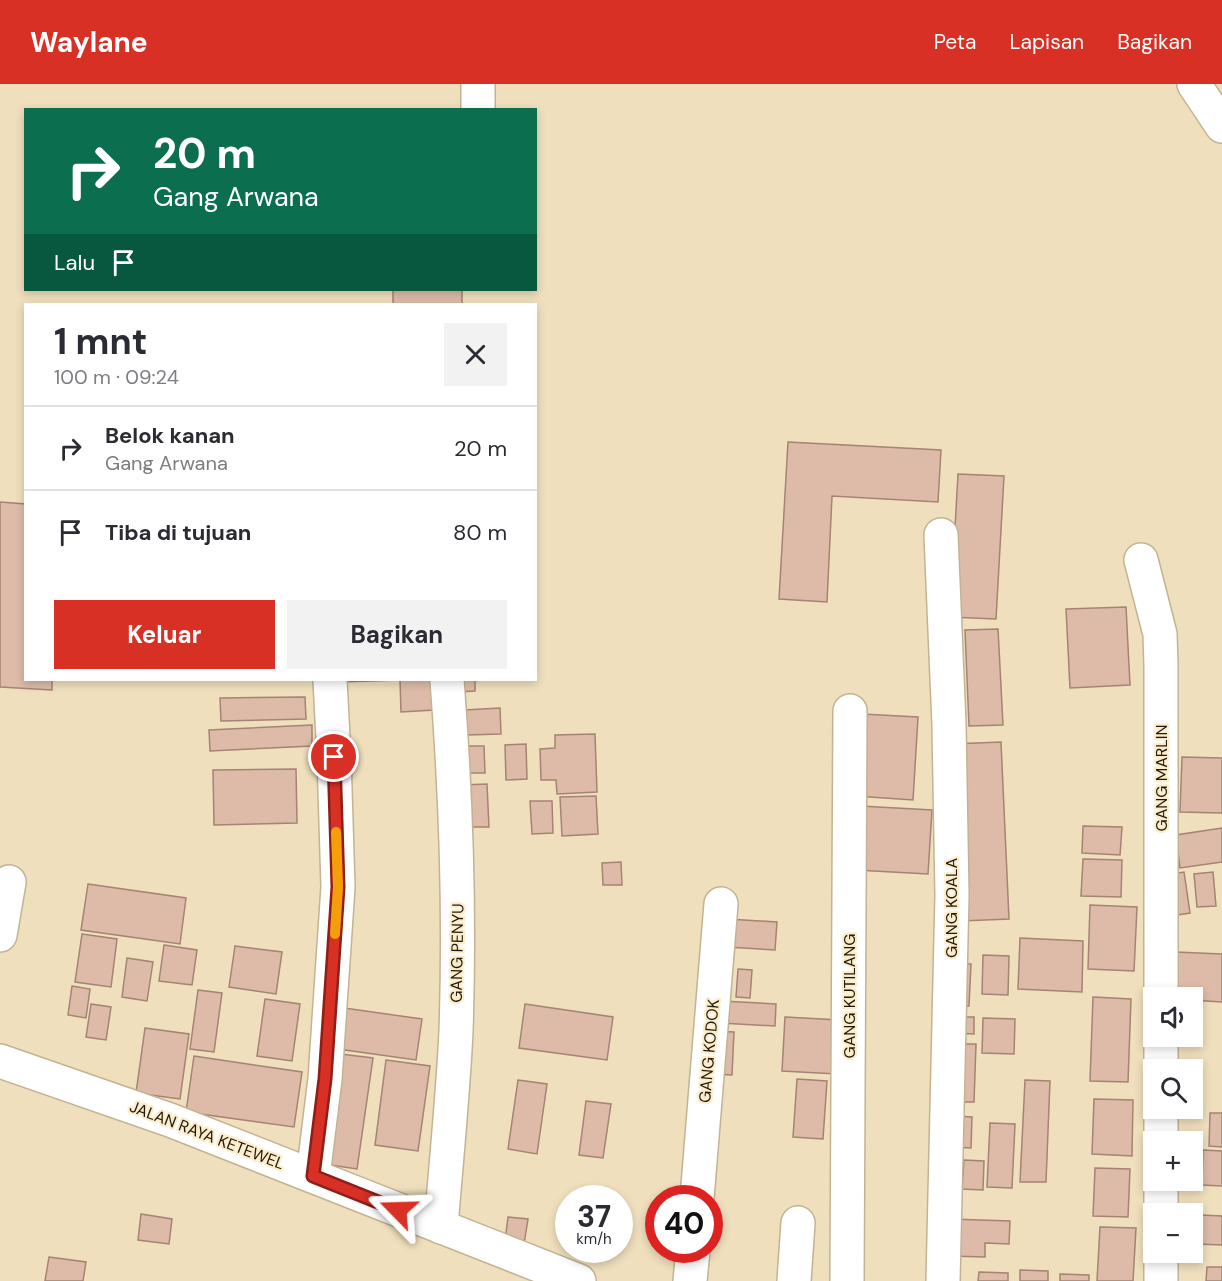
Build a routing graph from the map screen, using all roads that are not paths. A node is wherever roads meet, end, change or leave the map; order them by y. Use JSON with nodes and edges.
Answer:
{"nodes":[{"id":1,"x":477,"y":84,"type":"edge"},
{"id":2,"x":1194,"y":84,"type":"edge"},
{"id":3,"x":478,"y":108,"type":"edge"},
{"id":4,"x":1222,"y":126,"type":"edge"},
{"id":5,"x":941,"y":535,"type":"dead end"},
{"id":6,"x":1141,"y":560,"type":"dead end"},
{"id":7,"x":330,"y":681,"type":"edge"},
{"id":8,"x":447,"y":681,"type":"edge"},
{"id":9,"x":850,"y":711,"type":"dead end"},
{"id":10,"x":9,"y":882,"type":"dead end"},
{"id":11,"x":721,"y":904,"type":"dead end"},
{"id":12,"x":0,"y":935,"type":"edge"},
{"id":13,"x":1161,"y":987,"type":"edge"},
{"id":14,"x":0,"y":1061,"type":"edge"},
{"id":15,"x":313,"y":1176,"type":"junction"},
{"id":16,"x":698,"y":1185,"type":"edge"},
{"id":17,"x":798,"y":1223,"type":"dead end"},
{"id":18,"x":441,"y":1227,"type":"junction"},
{"id":19,"x":692,"y":1263,"type":"edge"},
{"id":20,"x":1161,"y":1263,"type":"edge"},
{"id":21,"x":579,"y":1281,"type":"edge"},
{"id":22,"x":690,"y":1281,"type":"edge"},
{"id":23,"x":794,"y":1281,"type":"edge"},
{"id":24,"x":847,"y":1281,"type":"edge"},
{"id":25,"x":944,"y":1281,"type":"edge"},
{"id":26,"x":1161,"y":1281,"type":"edge"}],
"edges":[{"from":1,"to":3,"type":"street"},
{"from":2,"to":4,"type":"street"},
{"from":5,"to":25,"type":"street","name":"GANG KOALA"},
{"from":6,"to":13,"type":"street","name":"GANG MARLIN"},
{"from":7,"to":15,"type":"street"},
{"from":8,"to":18,"type":"street","name":"GANG PENYU"},
{"from":9,"to":24,"type":"street","name":"GANG KUTILANG"},
{"from":10,"to":12,"type":"street"},
{"from":11,"to":16,"type":"street","name":"GANG KODOK"},
{"from":14,"to":15,"type":"street","name":"JALAN RAYA KETEWEL"},
{"from":15,"to":18,"type":"street","name":"JALAN RAYA KETEWEL"},
{"from":17,"to":23,"type":"street"},
{"from":18,"to":21,"type":"street","name":"JALAN RAYA KETEWEL"},
{"from":19,"to":22,"type":"street"},
{"from":20,"to":26,"type":"street"}]}
